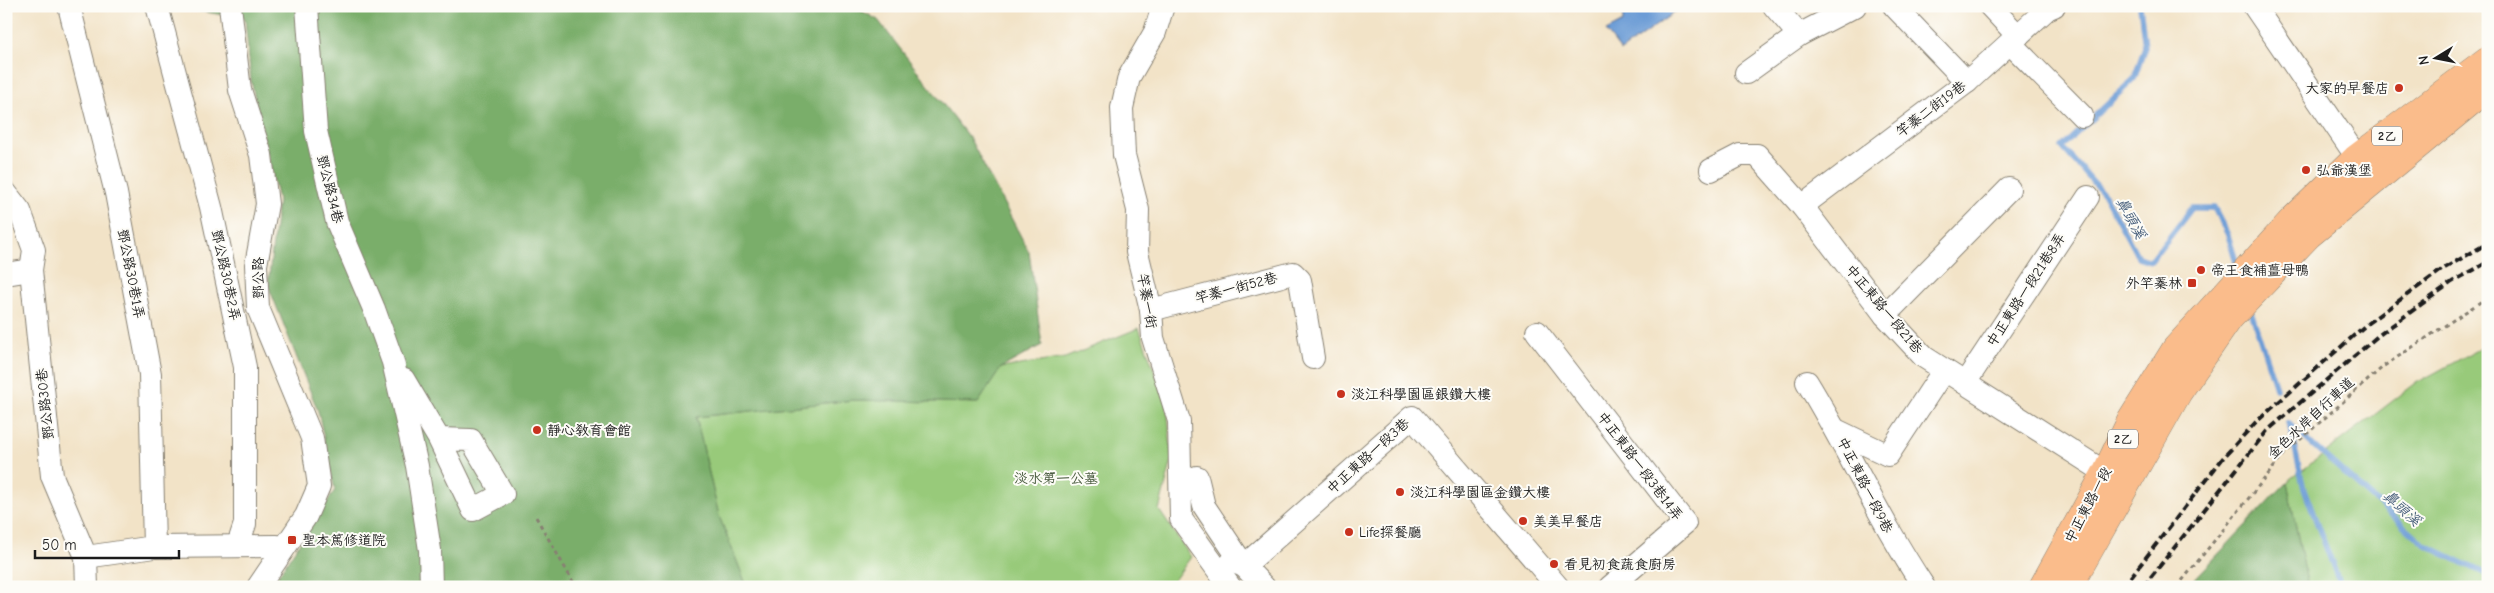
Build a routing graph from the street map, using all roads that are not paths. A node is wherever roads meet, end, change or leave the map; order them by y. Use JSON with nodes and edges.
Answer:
{"nodes":[{"id":1,"x":68,"y":6,"type":"edge"},
{"id":2,"x":230,"y":6,"type":"edge"},
{"id":3,"x":307,"y":6,"type":"edge"},
{"id":4,"x":1164,"y":6,"type":"edge"},
{"id":5,"x":1774,"y":6,"type":"edge"},
{"id":6,"x":1855,"y":6,"type":"edge"},
{"id":7,"x":1894,"y":6,"type":"edge"},
{"id":8,"x":1990,"y":6,"type":"edge"},
{"id":9,"x":2054,"y":6,"type":"edge"},
{"id":10,"x":2254,"y":6,"type":"edge"},
{"id":11,"x":158,"y":8,"type":"edge"},
{"id":12,"x":1799,"y":35,"type":"junction"},
{"id":13,"x":2014,"y":40,"type":"junction"},
{"id":14,"x":2488,"y":60,"type":"edge"},
{"id":15,"x":1746,"y":72,"type":"dead end"},
{"id":16,"x":1967,"y":82,"type":"junction"},
{"id":17,"x":2488,"y":87,"type":"edge"},
{"id":18,"x":2082,"y":116,"type":"dead end"},
{"id":19,"x":2356,"y":159,"type":"junction"},
{"id":20,"x":1711,"y":170,"type":"dead end"},
{"id":21,"x":2374,"y":180,"type":"junction"},
{"id":22,"x":2009,"y":189,"type":"dead end"},
{"id":23,"x":6,"y":193,"type":"edge"},
{"id":24,"x":2088,"y":197,"type":"dead end"},
{"id":25,"x":1802,"y":206,"type":"junction"},
{"id":26,"x":2300,"y":228,"type":"junction"},
{"id":27,"x":31,"y":270,"type":"junction"},
{"id":28,"x":6,"y":274,"type":"edge"},
{"id":29,"x":1151,"y":310,"type":"junction"},
{"id":30,"x":2224,"y":310,"type":"junction"},
{"id":31,"x":1885,"y":315,"type":"junction"},
{"id":32,"x":1537,"y":332,"type":"dead end"},
{"id":33,"x":1313,"y":358,"type":"dead end"},
{"id":34,"x":393,"y":362,"type":"junction"},
{"id":35,"x":1944,"y":370,"type":"junction"},
{"id":36,"x":1807,"y":382,"type":"dead end"},
{"id":37,"x":1965,"y":383,"type":"junction"},
{"id":38,"x":1836,"y":430,"type":"junction"},
{"id":39,"x":439,"y":439,"type":"dead end"},
{"id":40,"x":2106,"y":473,"type":"junction"},
{"id":41,"x":1188,"y":478,"type":"junction"},
{"id":42,"x":238,"y":545,"type":"junction"},
{"id":43,"x":277,"y":546,"type":"dead end"},
{"id":44,"x":154,"y":548,"type":"junction"},
{"id":45,"x":86,"y":556,"type":"junction"},
{"id":46,"x":1244,"y":566,"type":"junction"},
{"id":47,"x":87,"y":587,"type":"edge"},
{"id":48,"x":258,"y":587,"type":"edge"},
{"id":49,"x":431,"y":587,"type":"edge"},
{"id":50,"x":1230,"y":587,"type":"edge"},
{"id":51,"x":1264,"y":587,"type":"edge"},
{"id":52,"x":1558,"y":587,"type":"edge"},
{"id":53,"x":1610,"y":587,"type":"edge"},
{"id":54,"x":1924,"y":587,"type":"edge"},
{"id":55,"x":2043,"y":587,"type":"edge"},
{"id":56,"x":2068,"y":587,"type":"edge"}],
"edges":[{"from":1,"to":44,"type":"street","name":"鄧公路30巷1弄"},
{"from":2,"to":48,"type":"street","name":"鄧公路"},
{"from":3,"to":34,"type":"street","name":"鄧公路34巷"},
{"from":4,"to":29,"type":"street","name":"竿蓁一街"},
{"from":5,"to":12,"type":"street"},
{"from":6,"to":12,"type":"street"},
{"from":7,"to":16,"type":"street"},
{"from":8,"to":13,"type":"street"},
{"from":9,"to":13,"type":"street","name":"竿蓁二街19巷"},
{"from":10,"to":19,"type":"street"},
{"from":11,"to":42,"type":"street","name":"鄧公路30巷2弄"},
{"from":12,"to":15,"type":"street"},
{"from":13,"to":16,"type":"street","name":"竿蓁二街19巷"},
{"from":13,"to":18,"type":"street"},
{"from":14,"to":19,"type":"main road","number":"2乙"},
{"from":16,"to":25,"type":"street","name":"竿蓁二街19巷"},
{"from":17,"to":21,"type":"main road","number":"2乙"},
{"from":19,"to":21,"type":"street"},
{"from":19,"to":26,"type":"main road","number":"2乙"},
{"from":20,"to":25,"type":"street","name":"中正東路一段21巷"},
{"from":21,"to":26,"type":"main road","number":"2乙"},
{"from":22,"to":31,"type":"street"},
{"from":23,"to":27,"type":"street","name":"鄧公路30巷"},
{"from":24,"to":37,"type":"street","name":"中正東路一段21巷8弄"},
{"from":25,"to":31,"type":"street","name":"中正東路一段21巷"},
{"from":26,"to":30,"type":"main road","number":"2乙"},
{"from":27,"to":28,"type":"street"},
{"from":27,"to":45,"type":"street","name":"鄧公路30巷"},
{"from":29,"to":33,"type":"street","name":"竿蓁一街52巷"},
{"from":29,"to":41,"type":"street","name":"竿蓁一街"},
{"from":30,"to":40,"type":"main road","name":"中正東路一段","number":"2乙"},
{"from":30,"to":56,"type":"main road","name":"中正東路一段","number":"2乙"},
{"from":31,"to":35,"type":"street","name":"中正東路一段21巷"},
{"from":32,"to":53,"type":"street","name":"中正東路一段3巷14弄"},
{"from":34,"to":39,"type":"street","name":"鄧公路34巷"},
{"from":34,"to":49,"type":"street","name":"鄧公路34巷"},
{"from":35,"to":37,"type":"street","name":"中正東路一段21巷"},
{"from":35,"to":38,"type":"street"},
{"from":36,"to":38,"type":"street","name":"中正東路一段9巷"},
{"from":37,"to":40,"type":"street","name":"中正東路一段21巷"},
{"from":38,"to":54,"type":"street","name":"中正東路一段9巷"},
{"from":40,"to":55,"type":"main road","name":"中正東路一段","number":"2乙"},
{"from":41,"to":46,"type":"street"},
{"from":41,"to":50,"type":"street","name":"竿蓁一街"},
{"from":42,"to":43,"type":"street"},
{"from":42,"to":44,"type":"street"},
{"from":44,"to":45,"type":"street"},
{"from":45,"to":47,"type":"street"},
{"from":46,"to":51,"type":"street"},
{"from":46,"to":52,"type":"street","name":"中正東路一段3巷"}]}
